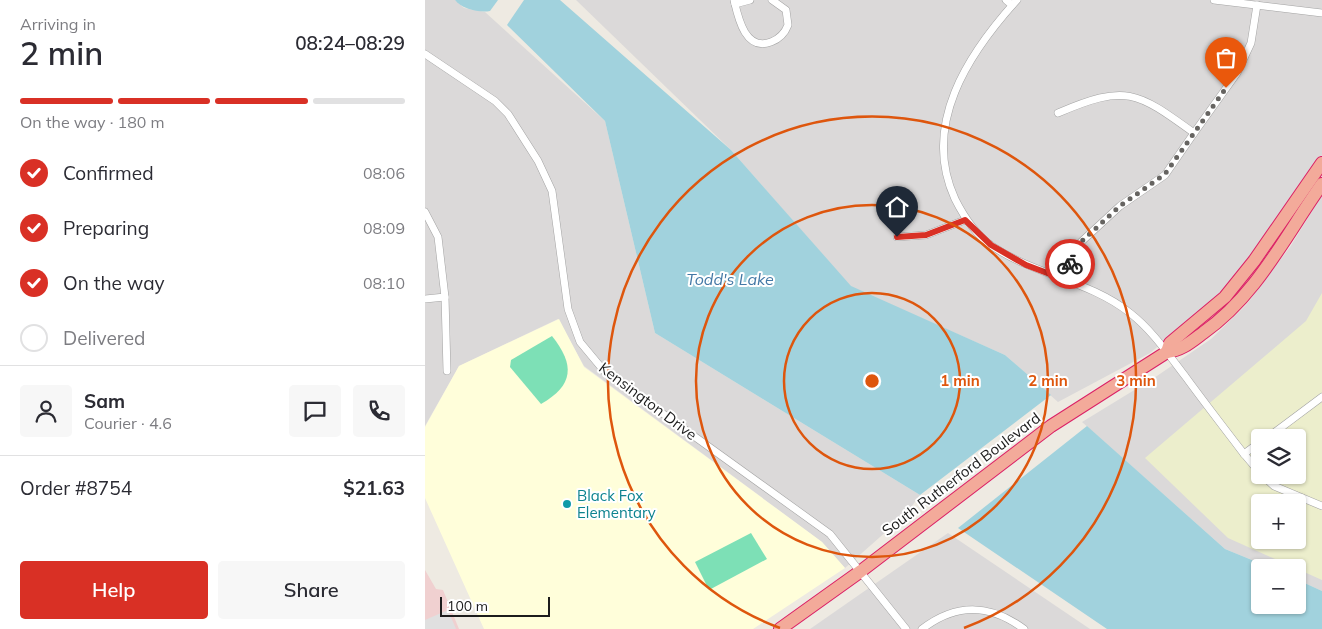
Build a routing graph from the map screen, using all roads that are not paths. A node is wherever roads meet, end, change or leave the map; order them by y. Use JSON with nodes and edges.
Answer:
{"nodes":[{"id":1,"x":750,"y":0,"type":"edge"},
{"id":2,"x":772,"y":0,"type":"edge"},
{"id":3,"x":1006,"y":0,"type":"edge"},
{"id":4,"x":1214,"y":0,"type":"edge"},
{"id":5,"x":734,"y":2,"type":"edge"},
{"id":6,"x":1015,"y":3,"type":"edge"},
{"id":7,"x":1257,"y":5,"type":"junction"},
{"id":8,"x":1322,"y":13,"type":"edge"},
{"id":9,"x":425,"y":54,"type":"edge"},
{"id":10,"x":1058,"y":113,"type":"dead end"},
{"id":11,"x":1194,"y":134,"type":"junction"},
{"id":12,"x":1322,"y":163,"type":"edge"},
{"id":13,"x":1322,"y":184,"type":"edge"},
{"id":14,"x":425,"y":212,"type":"edge"},
{"id":15,"x":965,"y":220,"type":"junction"},
{"id":16,"x":897,"y":237,"type":"dead end"},
{"id":17,"x":1063,"y":279,"type":"junction"},
{"id":18,"x":445,"y":298,"type":"junction"},
{"id":19,"x":425,"y":299,"type":"edge"},
{"id":20,"x":1167,"y":352,"type":"junction"},
{"id":21,"x":447,"y":371,"type":"dead end"},
{"id":22,"x":1322,"y":397,"type":"edge"},
{"id":23,"x":1279,"y":429,"type":"edge"},
{"id":24,"x":1251,"y":448,"type":"edge"},
{"id":25,"x":1243,"y":454,"type":"junction"},
{"id":26,"x":1251,"y":463,"type":"edge"},
{"id":27,"x":1273,"y":484,"type":"edge"},
{"id":28,"x":1322,"y":506,"type":"edge"},
{"id":29,"x":861,"y":571,"type":"junction"},
{"id":30,"x":780,"y":629,"type":"edge"},
{"id":31,"x":906,"y":629,"type":"edge"},
{"id":32,"x":922,"y":629,"type":"edge"},
{"id":33,"x":1024,"y":629,"type":"edge"}],
"edges":[{"from":1,"to":5,"type":"street"},
{"from":2,"to":5,"type":"street"},
{"from":3,"to":6,"type":"street"},
{"from":4,"to":7,"type":"street"},
{"from":6,"to":15,"type":"street"},
{"from":7,"to":8,"type":"street"},
{"from":7,"to":11,"type":"street"},
{"from":9,"to":29,"type":"street","name":"Kensington Drive"},
{"from":10,"to":11,"type":"street"},
{"from":11,"to":17,"type":"street"},
{"from":12,"to":20,"type":"highway","name":"South Rutherford Boulevard"},
{"from":13,"to":20,"type":"highway","name":"South Rutherford Boulevard"},
{"from":14,"to":18,"type":"street"},
{"from":15,"to":16,"type":"street"},
{"from":15,"to":17,"type":"street"},
{"from":17,"to":20,"type":"street"},
{"from":18,"to":19,"type":"street"},
{"from":18,"to":21,"type":"street"},
{"from":20,"to":25,"type":"street"},
{"from":20,"to":29,"type":"highway","name":"South Rutherford Boulevard"},
{"from":22,"to":23,"type":"street"},
{"from":24,"to":25,"type":"street"},
{"from":25,"to":26,"type":"street"},
{"from":27,"to":28,"type":"street"},
{"from":29,"to":30,"type":"highway","name":"South Rutherford Boulevard"},
{"from":29,"to":31,"type":"street","name":"Kensington Drive"},
{"from":32,"to":33,"type":"street"}]}
